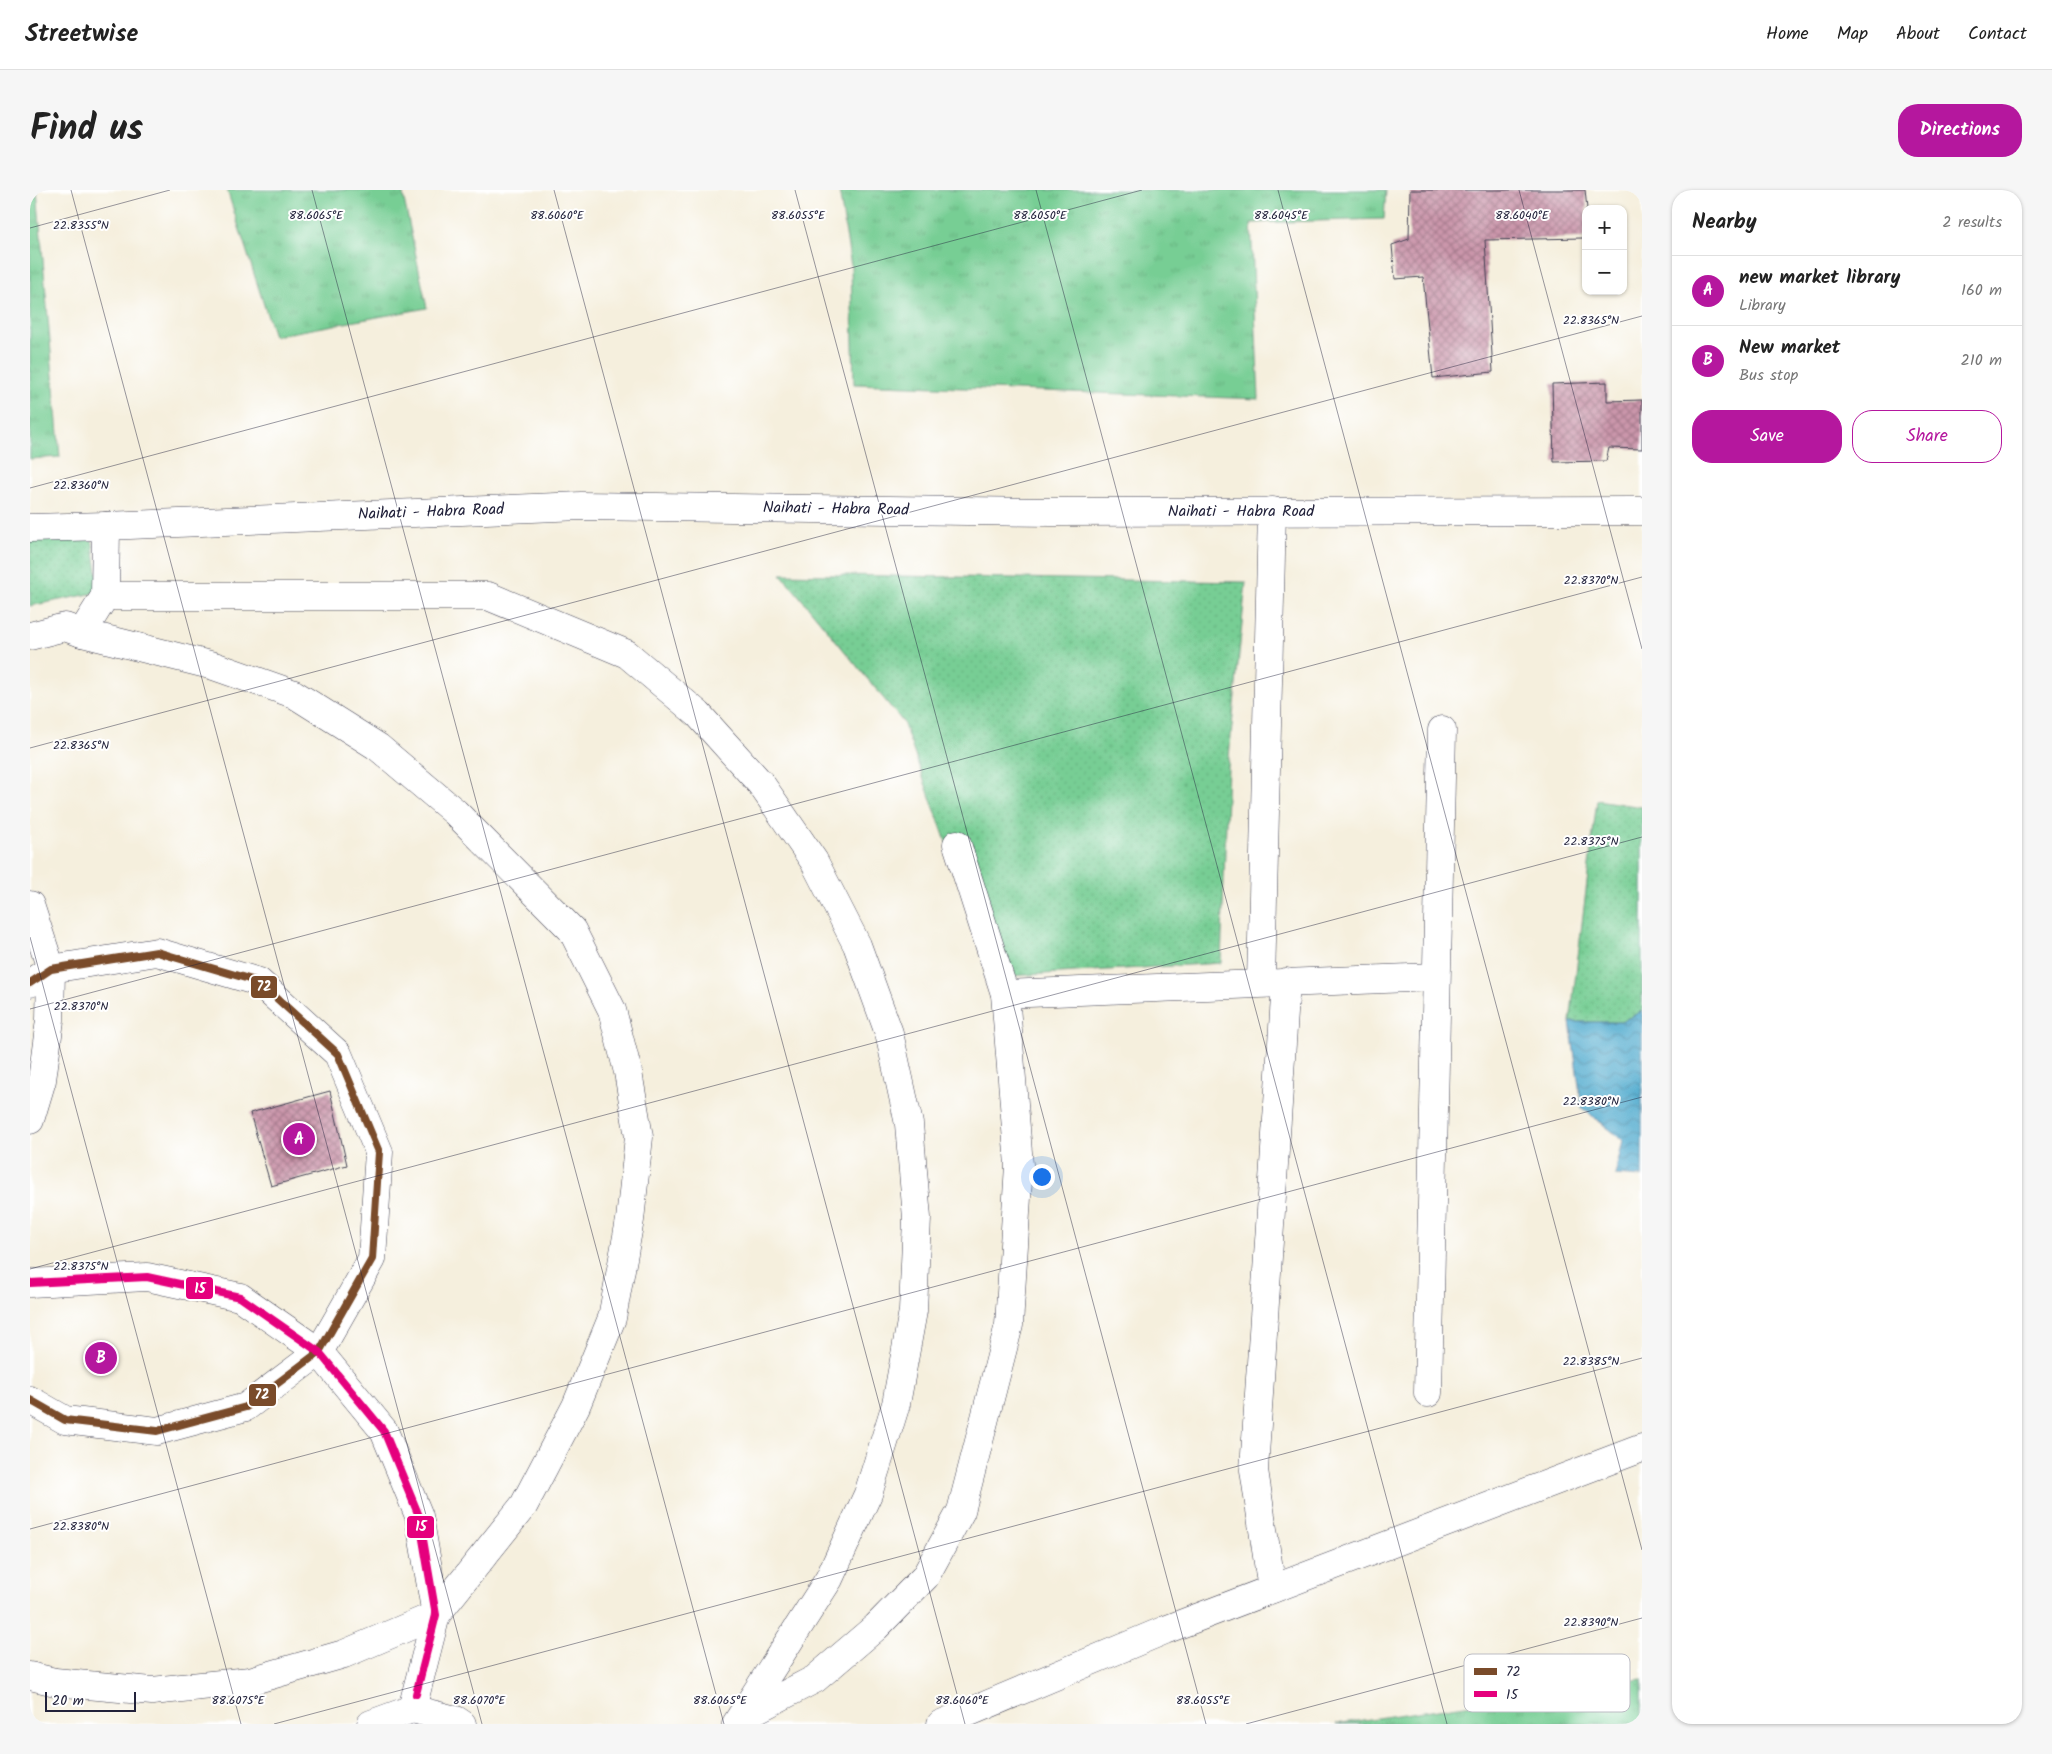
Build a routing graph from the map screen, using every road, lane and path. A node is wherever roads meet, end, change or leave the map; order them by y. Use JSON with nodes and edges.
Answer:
{"nodes":[{"id":1,"x":1272,"y":511,"type":"junction"},
{"id":2,"x":1642,"y":511,"type":"edge"},
{"id":3,"x":106,"y":526,"type":"junction"},
{"id":4,"x":30,"y":528,"type":"edge"},
{"id":5,"x":105,"y":596,"type":"junction"},
{"id":6,"x":82,"y":633,"type":"junction"},
{"id":7,"x":30,"y":636,"type":"edge"},
{"id":8,"x":1442,"y":730,"type":"dead end"},
{"id":9,"x":957,"y":844,"type":"dead end"},
{"id":10,"x":30,"y":904,"type":"edge"},
{"id":11,"x":41,"y":976,"type":"edge"},
{"id":12,"x":1435,"y":977,"type":"junction"},
{"id":13,"x":1274,"y":982,"type":"junction"},
{"id":14,"x":1005,"y":994,"type":"junction"},
{"id":15,"x":30,"y":1120,"type":"edge"},
{"id":16,"x":30,"y":1283,"type":"edge"},
{"id":17,"x":319,"y":1352,"type":"junction"},
{"id":18,"x":1428,"y":1392,"type":"dead end"},
{"id":19,"x":30,"y":1400,"type":"edge"},
{"id":20,"x":1642,"y":1448,"type":"edge"},
{"id":21,"x":1272,"y":1589,"type":"junction"},
{"id":22,"x":436,"y":1615,"type":"junction"},
{"id":23,"x":30,"y":1676,"type":"edge"},
{"id":24,"x":412,"y":1709,"type":"junction"},
{"id":25,"x":738,"y":1721,"type":"edge"},
{"id":26,"x":371,"y":1724,"type":"edge"},
{"id":27,"x":462,"y":1724,"type":"edge"},
{"id":28,"x":942,"y":1724,"type":"edge"}],
"edges":[{"from":1,"to":2,"type":"street","name":"Naihati - Habra Road"},
{"from":1,"to":3,"type":"street","name":"Naihati - Habra Road"},
{"from":1,"to":13,"type":"street"},
{"from":3,"to":4,"type":"street","name":"Naihati - Habra Road"},
{"from":3,"to":5,"type":"street"},
{"from":5,"to":6,"type":"street"},
{"from":5,"to":25,"type":"street"},
{"from":6,"to":7,"type":"street"},
{"from":6,"to":22,"type":"street"},
{"from":8,"to":12,"type":"street"},
{"from":9,"to":14,"type":"street"},
{"from":10,"to":11,"type":"street"},
{"from":11,"to":15,"type":"street"},
{"from":11,"to":17,"type":"street"},
{"from":12,"to":13,"type":"street"},
{"from":12,"to":18,"type":"street"},
{"from":13,"to":14,"type":"street"},
{"from":13,"to":21,"type":"street"},
{"from":14,"to":25,"type":"street"},
{"from":16,"to":17,"type":"street"},
{"from":17,"to":19,"type":"street"},
{"from":17,"to":22,"type":"street"},
{"from":20,"to":21,"type":"street"},
{"from":21,"to":28,"type":"street"},
{"from":22,"to":23,"type":"street"},
{"from":22,"to":24,"type":"street"},
{"from":24,"to":26,"type":"street"},
{"from":24,"to":27,"type":"street"}]}
